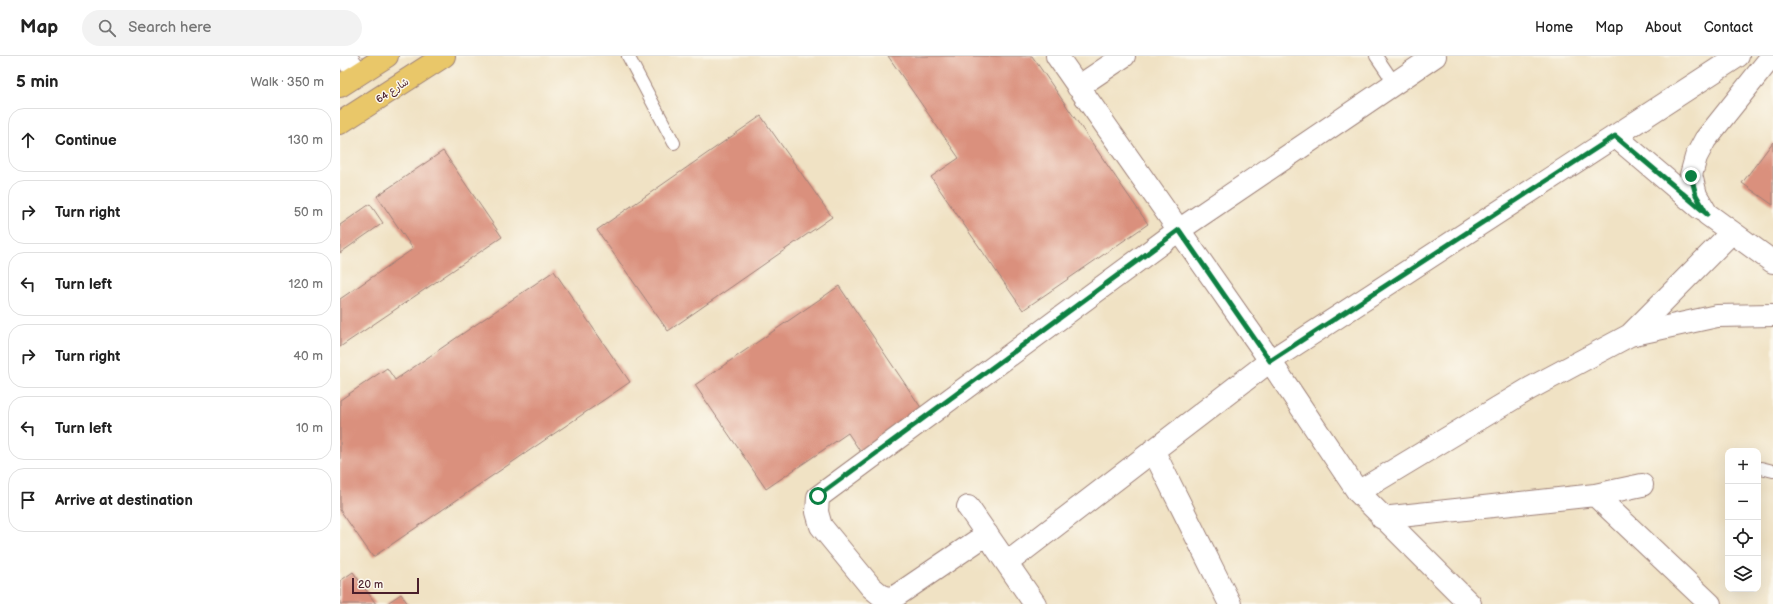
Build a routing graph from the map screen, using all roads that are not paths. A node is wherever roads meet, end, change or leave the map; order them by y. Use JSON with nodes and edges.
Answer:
{"nodes":[{"id":1,"x":345,"y":56,"type":"edge"},
{"id":2,"x":387,"y":56,"type":"edge"},
{"id":3,"x":444,"y":56,"type":"edge"},
{"id":4,"x":628,"y":56,"type":"edge"},
{"id":5,"x":1057,"y":56,"type":"edge"},
{"id":6,"x":1124,"y":56,"type":"edge"},
{"id":7,"x":1376,"y":56,"type":"edge"},
{"id":8,"x":1435,"y":56,"type":"edge"},
{"id":9,"x":1738,"y":56,"type":"edge"},
{"id":10,"x":1772,"y":56,"type":"edge"},
{"id":11,"x":358,"y":74,"type":"junction"},
{"id":12,"x":1395,"y":84,"type":"junction"},
{"id":13,"x":340,"y":86,"type":"edge"},
{"id":14,"x":1078,"y":86,"type":"junction"},
{"id":15,"x":340,"y":123,"type":"edge"},
{"id":16,"x":1615,"y":136,"type":"junction"},
{"id":17,"x":674,"y":143,"type":"dead end"},
{"id":18,"x":1707,"y":214,"type":"junction"},
{"id":19,"x":1179,"y":230,"type":"junction"},
{"id":20,"x":1732,"y":232,"type":"junction"},
{"id":21,"x":1773,"y":262,"type":"edge"},
{"id":22,"x":1773,"y":315,"type":"edge"},
{"id":23,"x":1630,"y":335,"type":"junction"},
{"id":24,"x":1270,"y":361,"type":"junction"},
{"id":25,"x":1153,"y":450,"type":"junction"},
{"id":26,"x":1642,"y":485,"type":"dead end"},
{"id":27,"x":1358,"y":492,"type":"junction"},
{"id":28,"x":1594,"y":495,"type":"junction"},
{"id":29,"x":968,"y":507,"type":"dead end"},
{"id":30,"x":1382,"y":518,"type":"junction"},
{"id":31,"x":987,"y":534,"type":"junction"},
{"id":32,"x":1007,"y":563,"type":"junction"},
{"id":33,"x":1035,"y":604,"type":"edge"},
{"id":34,"x":1230,"y":604,"type":"edge"},
{"id":35,"x":1470,"y":604,"type":"edge"},
{"id":36,"x":1710,"y":604,"type":"edge"}],
"edges":[{"from":1,"to":11,"type":"street"},
{"from":2,"to":11,"type":"main road"},
{"from":3,"to":15,"type":"main road","name":"شارع 64"},
{"from":4,"to":17,"type":"lane"},
{"from":5,"to":14,"type":"street"},
{"from":6,"to":14,"type":"street"},
{"from":7,"to":12,"type":"lane"},
{"from":8,"to":12,"type":"street"},
{"from":9,"to":16,"type":"street"},
{"from":10,"to":18,"type":"street"},
{"from":11,"to":13,"type":"main road"},
{"from":12,"to":19,"type":"street"},
{"from":14,"to":19,"type":"street"},
{"from":16,"to":18,"type":"street"},
{"from":16,"to":24,"type":"street"},
{"from":18,"to":20,"type":"street"},
{"from":19,"to":24,"type":"street"},
{"from":19,"to":31,"type":"street"},
{"from":20,"to":21,"type":"street"},
{"from":20,"to":23,"type":"street"},
{"from":22,"to":23,"type":"street"},
{"from":23,"to":27,"type":"street"},
{"from":24,"to":25,"type":"street"},
{"from":24,"to":27,"type":"street"},
{"from":25,"to":32,"type":"street"},
{"from":25,"to":34,"type":"street"},
{"from":26,"to":28,"type":"street"},
{"from":27,"to":30,"type":"street"},
{"from":28,"to":30,"type":"street"},
{"from":28,"to":36,"type":"street"},
{"from":29,"to":31,"type":"street"},
{"from":30,"to":35,"type":"street"},
{"from":31,"to":32,"type":"street"},
{"from":32,"to":33,"type":"street"}]}
